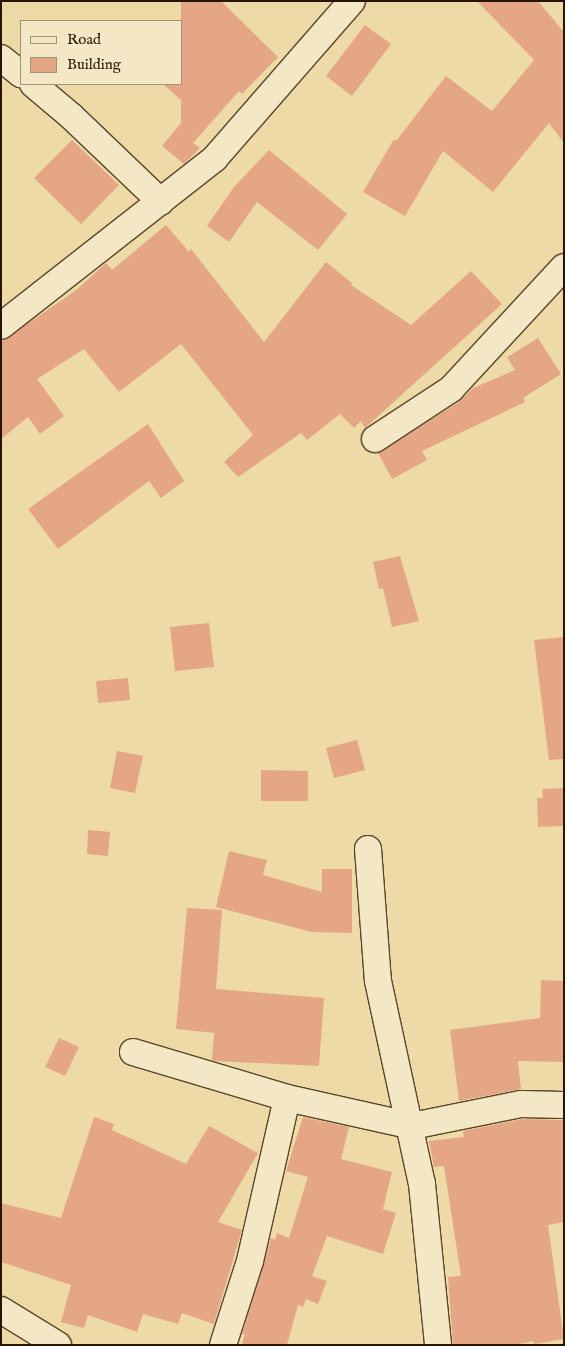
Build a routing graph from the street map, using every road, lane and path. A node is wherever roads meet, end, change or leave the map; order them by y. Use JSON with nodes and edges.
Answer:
{"nodes":[{"id":1,"x":352,"y":1,"type":"edge"},
{"id":2,"x":1,"y":58,"type":"edge"},
{"id":3,"x":20,"y":73,"type":"edge"},
{"id":4,"x":34,"y":85,"type":"edge"},
{"id":5,"x":161,"y":202,"type":"junction"},
{"id":6,"x":564,"y":266,"type":"edge"},
{"id":7,"x":1,"y":326,"type":"edge"},
{"id":8,"x":375,"y":439,"type":"dead end"},
{"id":9,"x":368,"y":849,"type":"dead end"},
{"id":10,"x":133,"y":1052,"type":"dead end"},
{"id":11,"x":287,"y":1098,"type":"junction"},
{"id":12,"x":564,"y":1105,"type":"edge"},
{"id":13,"x":412,"y":1126,"type":"junction"},
{"id":14,"x":1,"y":1310,"type":"edge"},
{"id":15,"x":58,"y":1345,"type":"edge"},
{"id":16,"x":223,"y":1345,"type":"edge"},
{"id":17,"x":438,"y":1345,"type":"edge"}],
"edges":[{"from":1,"to":5,"type":"street"},
{"from":2,"to":3,"type":"street"},
{"from":4,"to":5,"type":"street"},
{"from":5,"to":7,"type":"street"},
{"from":6,"to":8,"type":"street"},
{"from":9,"to":13,"type":"street"},
{"from":10,"to":11,"type":"street"},
{"from":11,"to":13,"type":"street"},
{"from":11,"to":16,"type":"street"},
{"from":12,"to":13,"type":"street"},
{"from":13,"to":17,"type":"street"},
{"from":14,"to":15,"type":"street"}]}
